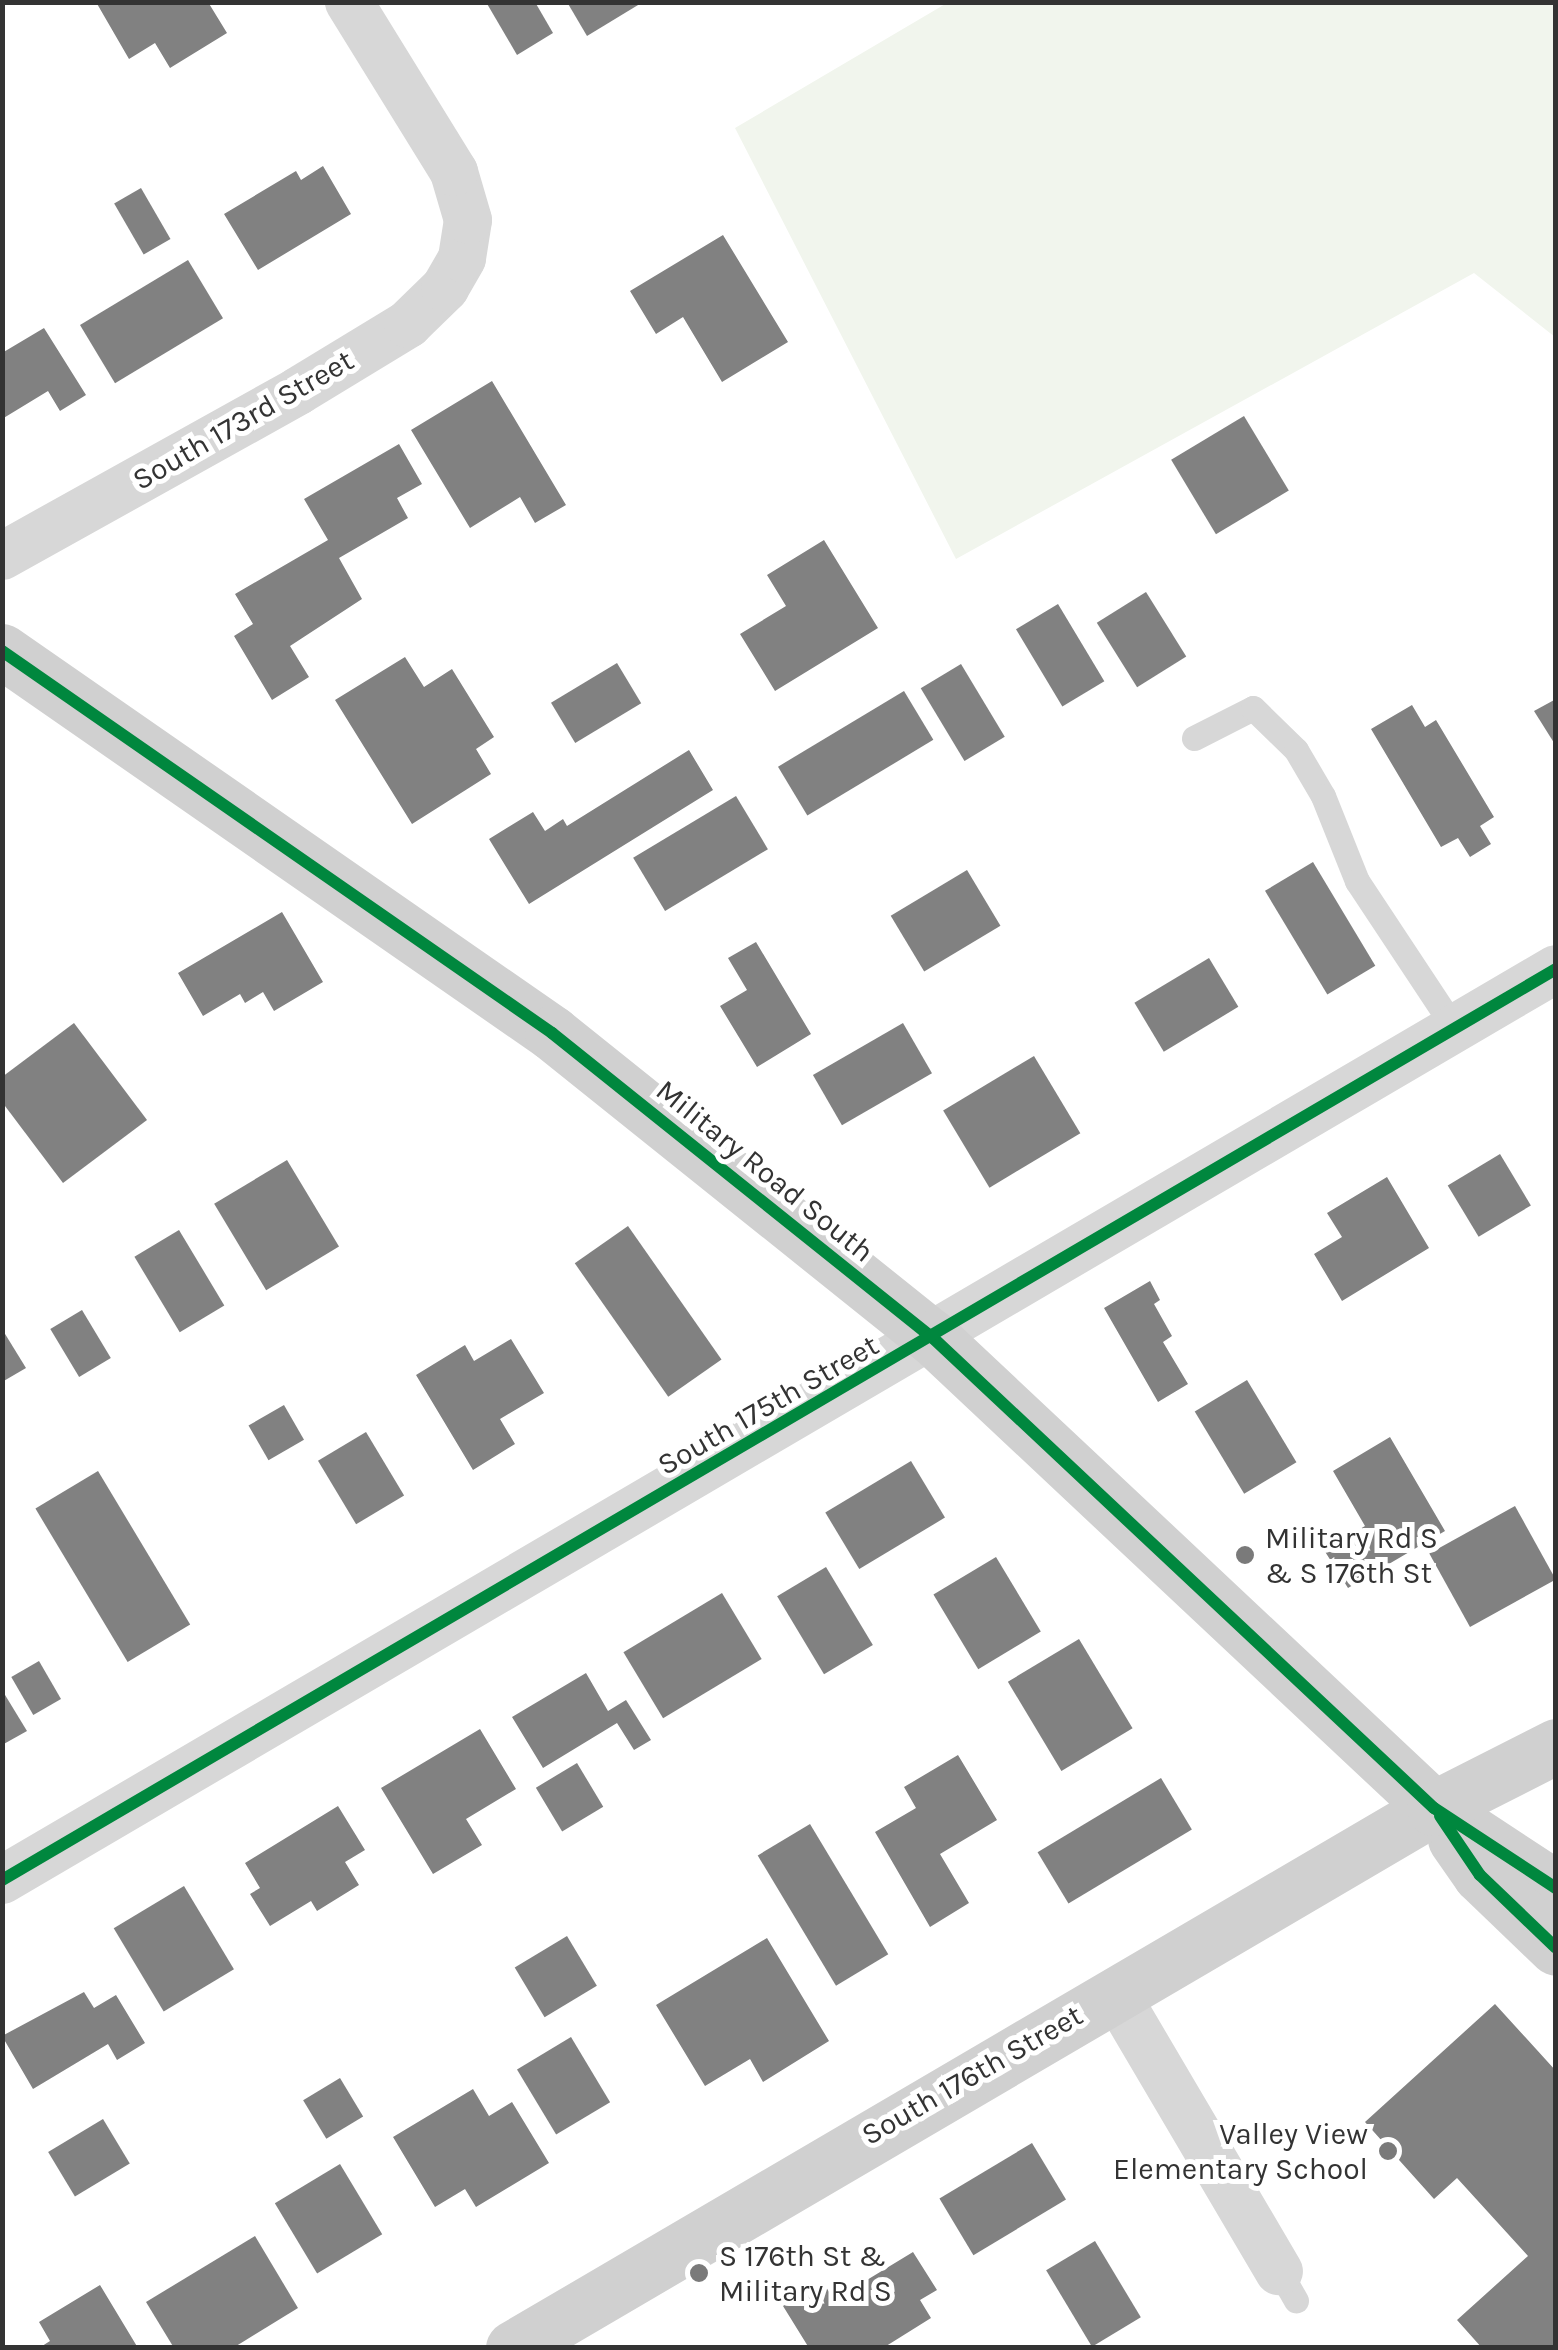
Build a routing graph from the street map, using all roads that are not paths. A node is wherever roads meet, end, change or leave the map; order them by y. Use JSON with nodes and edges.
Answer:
{"nodes":[{"id":1,"x":349,"y":2,"type":"edge"},
{"id":2,"x":2,"y":556,"type":"edge"},
{"id":3,"x":2,"y":651,"type":"edge"},
{"id":4,"x":1194,"y":738,"type":"dead end"},
{"id":5,"x":1556,"y":969,"type":"edge"},
{"id":6,"x":1454,"y":1029,"type":"junction"},
{"id":7,"x":932,"y":1338,"type":"junction"},
{"id":8,"x":1556,"y":1746,"type":"edge"},
{"id":9,"x":1434,"y":1808,"type":"junction"},
{"id":10,"x":2,"y":1880,"type":"edge"},
{"id":11,"x":1556,"y":1888,"type":"edge"},
{"id":12,"x":1556,"y":1948,"type":"edge"},
{"id":13,"x":1115,"y":1992,"type":"junction"},
{"id":14,"x":1287,"y":2285,"type":"dead end"},
{"id":15,"x":512,"y":2348,"type":"edge"}],
"edges":[{"from":1,"to":2,"type":"street","name":"South 173rd Street"},
{"from":3,"to":7,"type":"main road","name":"Military Road South"},
{"from":4,"to":6,"type":"lane"},
{"from":5,"to":6,"type":"street","name":"South 175th Street"},
{"from":6,"to":7,"type":"street","name":"South 175th Street"},
{"from":7,"to":9,"type":"main road","name":"Military Road South"},
{"from":7,"to":10,"type":"street","name":"South 175th Street"},
{"from":8,"to":9,"type":"main road","name":"South 176th Street"},
{"from":9,"to":11,"type":"main road","name":"Military Road South"},
{"from":9,"to":12,"type":"main road","name":"Military Road South"},
{"from":9,"to":13,"type":"main road","name":"South 176th Street"},
{"from":13,"to":14,"type":"street"},
{"from":13,"to":15,"type":"main road","name":"South 176th Street"}]}
